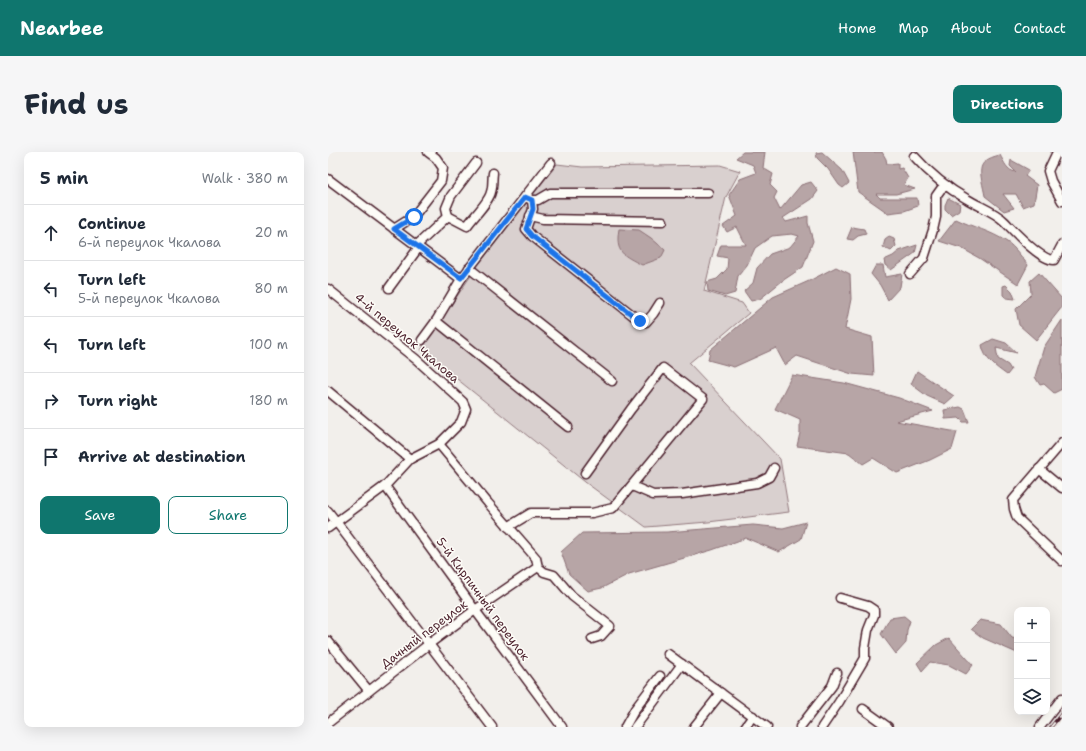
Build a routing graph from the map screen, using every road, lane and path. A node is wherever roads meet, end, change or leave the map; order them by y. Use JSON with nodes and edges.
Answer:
{"nodes":[{"id":1,"x":428,"y":152,"type":"edge"},
{"id":2,"x":1057,"y":152,"type":"edge"},
{"id":3,"x":914,"y":156,"type":"dead end"},
{"id":4,"x":476,"y":163,"type":"dead end"},
{"id":5,"x":551,"y":163,"type":"dead end"},
{"id":6,"x":493,"y":173,"type":"dead end"},
{"id":7,"x":328,"y":179,"type":"edge"},
{"id":8,"x":947,"y":186,"type":"junction"},
{"id":9,"x":708,"y":193,"type":"dead end"},
{"id":10,"x":529,"y":199,"type":"junction"},
{"id":11,"x":1062,"y":201,"type":"edge"},
{"id":12,"x":448,"y":216,"type":"junction"},
{"id":13,"x":530,"y":216,"type":"junction"},
{"id":14,"x":663,"y":221,"type":"dead end"},
{"id":15,"x":394,"y":229,"type":"junction"},
{"id":16,"x":1062,"y":245,"type":"edge"},
{"id":17,"x":418,"y":246,"type":"junction"},
{"id":18,"x":469,"y":268,"type":"junction"},
{"id":19,"x":910,"y":274,"type":"dead end"},
{"id":20,"x":461,"y":278,"type":"junction"},
{"id":21,"x":389,"y":288,"type":"dead end"},
{"id":22,"x":328,"y":289,"type":"edge"},
{"id":23,"x":660,"y":303,"type":"dead end"},
{"id":24,"x":436,"y":321,"type":"junction"},
{"id":25,"x":422,"y":340,"type":"dead end"},
{"id":26,"x":612,"y":382,"type":"dead end"},
{"id":27,"x":328,"y":391,"type":"edge"},
{"id":28,"x":568,"y":427,"type":"dead end"},
{"id":29,"x":1062,"y":443,"type":"edge"},
{"id":30,"x":439,"y":444,"type":"junction"},
{"id":31,"x":410,"y":459,"type":"junction"},
{"id":32,"x":774,"y":468,"type":"dead end"},
{"id":33,"x":1039,"y":469,"type":"junction"},
{"id":34,"x":585,"y":473,"type":"dead end"},
{"id":35,"x":385,"y":486,"type":"junction"},
{"id":36,"x":632,"y":486,"type":"junction"},
{"id":37,"x":1062,"y":488,"type":"edge"},
{"id":38,"x":328,"y":511,"type":"edge"},
{"id":39,"x":336,"y":522,"type":"junction"},
{"id":40,"x":508,"y":526,"type":"junction"},
{"id":41,"x":328,"y":528,"type":"edge"},
{"id":42,"x":1062,"y":560,"type":"edge"},
{"id":43,"x":538,"y":567,"type":"junction"},
{"id":44,"x":840,"y":598,"type":"dead end"},
{"id":45,"x":475,"y":610,"type":"junction"},
{"id":46,"x":592,"y":639,"type":"dead end"},
{"id":47,"x":328,"y":640,"type":"edge"},
{"id":48,"x":429,"y":644,"type":"junction"},
{"id":49,"x":668,"y":654,"type":"dead end"},
{"id":50,"x":682,"y":664,"type":"junction"},
{"id":51,"x":837,"y":673,"type":"dead end"},
{"id":52,"x":660,"y":676,"type":"dead end"},
{"id":53,"x":369,"y":691,"type":"junction"},
{"id":54,"x":721,"y":693,"type":"junction"},
{"id":55,"x":1062,"y":698,"type":"edge"},
{"id":56,"x":863,"y":709,"type":"dead end"},
{"id":57,"x":753,"y":716,"type":"junction"},
{"id":58,"x":328,"y":723,"type":"edge"},
{"id":59,"x":492,"y":727,"type":"edge"},
{"id":60,"x":562,"y":727,"type":"edge"},
{"id":61,"x":625,"y":727,"type":"edge"},
{"id":62,"x":636,"y":727,"type":"edge"},
{"id":63,"x":694,"y":727,"type":"edge"},
{"id":64,"x":745,"y":727,"type":"edge"},
{"id":65,"x":767,"y":727,"type":"edge"},
{"id":66,"x":800,"y":727,"type":"edge"},
{"id":67,"x":822,"y":727,"type":"edge"},
{"id":68,"x":888,"y":727,"type":"edge"},
{"id":69,"x":1040,"y":727,"type":"edge"}],
"edges":[{"from":1,"to":15,"type":"street"},
{"from":2,"to":11,"type":"street"},
{"from":3,"to":8,"type":"street"},
{"from":4,"to":12,"type":"street"},
{"from":5,"to":10,"type":"street"},
{"from":6,"to":12,"type":"street"},
{"from":7,"to":15,"type":"street"},
{"from":8,"to":16,"type":"street"},
{"from":8,"to":19,"type":"street"},
{"from":9,"to":10,"type":"street"},
{"from":10,"to":13,"type":"street"},
{"from":10,"to":18,"type":"street"},
{"from":12,"to":17,"type":"street"},
{"from":13,"to":14,"type":"street"},
{"from":13,"to":23,"type":"street"},
{"from":15,"to":17,"type":"street"},
{"from":17,"to":20,"type":"street"},
{"from":17,"to":21,"type":"street"},
{"from":18,"to":20,"type":"street"},
{"from":18,"to":26,"type":"street"},
{"from":20,"to":24,"type":"street"},
{"from":22,"to":30,"type":"street","name":"4-й переулок Чкалова"},
{"from":24,"to":25,"type":"street"},
{"from":24,"to":28,"type":"street"},
{"from":27,"to":31,"type":"street"},
{"from":29,"to":33,"type":"street"},
{"from":30,"to":31,"type":"street"},
{"from":30,"to":40,"type":"street"},
{"from":31,"to":35,"type":"street"},
{"from":32,"to":36,"type":"street"},
{"from":33,"to":37,"type":"street"},
{"from":33,"to":42,"type":"street"},
{"from":34,"to":36,"type":"street"},
{"from":35,"to":39,"type":"street"},
{"from":35,"to":45,"type":"street","name":"5-й Кирпичный переулок"},
{"from":36,"to":40,"type":"street"},
{"from":38,"to":39,"type":"street"},
{"from":39,"to":41,"type":"street"},
{"from":39,"to":48,"type":"street"},
{"from":40,"to":43,"type":"street"},
{"from":43,"to":45,"type":"street","name":"Дачный переулок"},
{"from":43,"to":46,"type":"street"},
{"from":44,"to":67,"type":"street"},
{"from":45,"to":48,"type":"street","name":"Дачный переулок"},
{"from":45,"to":60,"type":"street","name":"5-й Кирпичный переулок"},
{"from":47,"to":53,"type":"street"},
{"from":48,"to":53,"type":"street","name":"Дачный переулок"},
{"from":48,"to":59,"type":"street"},
{"from":49,"to":50,"type":"street"},
{"from":50,"to":54,"type":"street"},
{"from":50,"to":62,"type":"street"},
{"from":51,"to":66,"type":"street"},
{"from":52,"to":61,"type":"street"},
{"from":53,"to":58,"type":"street","name":"Дачный переулок"},
{"from":54,"to":57,"type":"street"},
{"from":54,"to":63,"type":"street"},
{"from":55,"to":69,"type":"street"},
{"from":56,"to":68,"type":"street"},
{"from":57,"to":64,"type":"street"},
{"from":57,"to":65,"type":"street"}]}
